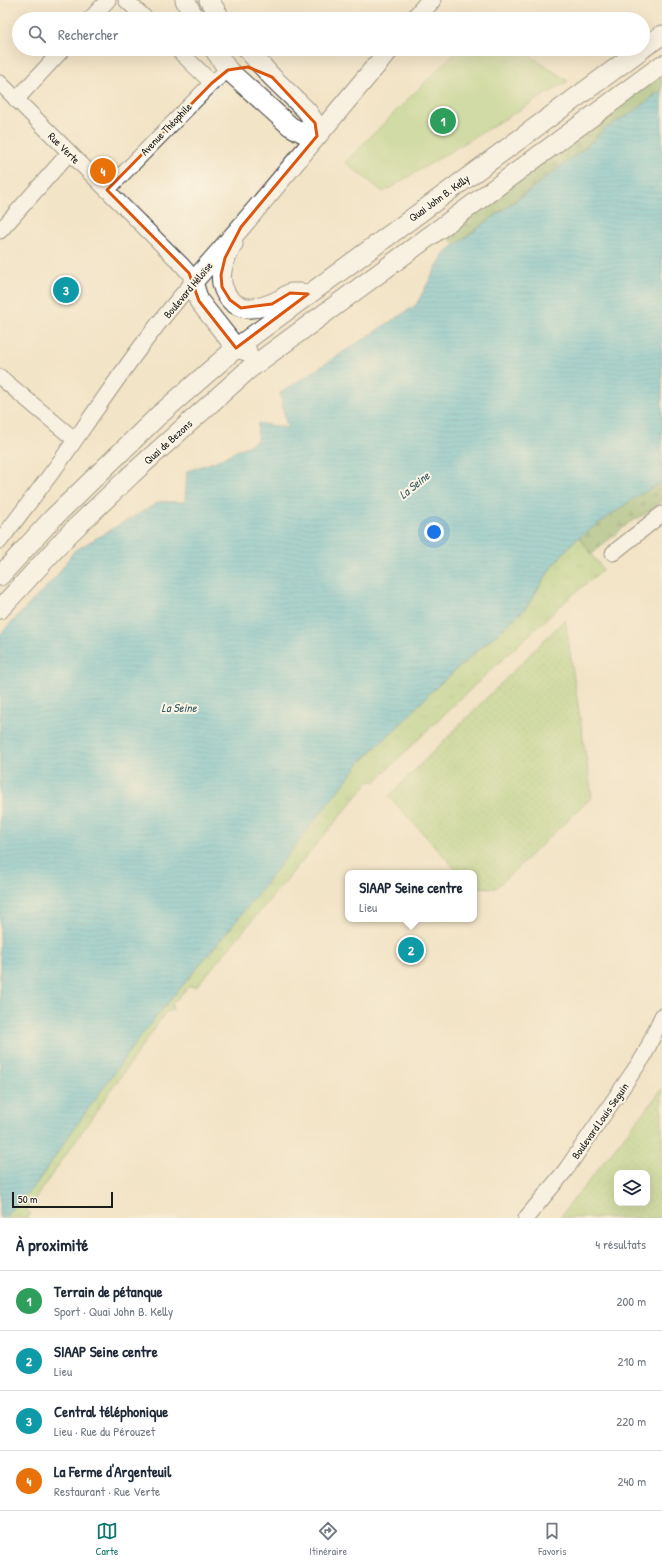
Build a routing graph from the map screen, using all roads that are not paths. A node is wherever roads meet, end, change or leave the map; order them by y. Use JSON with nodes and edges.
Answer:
{"nodes":[{"id":1,"x":108,"y":0,"type":"edge"},
{"id":2,"x":126,"y":0,"type":"edge"},
{"id":3,"x":185,"y":0,"type":"edge"},
{"id":4,"x":209,"y":0,"type":"edge"},
{"id":5,"x":431,"y":0,"type":"edge"},
{"id":6,"x":97,"y":12,"type":"edge"},
{"id":7,"x":139,"y":12,"type":"edge"},
{"id":8,"x":191,"y":12,"type":"edge"},
{"id":9,"x":217,"y":12,"type":"edge"},
{"id":10,"x":421,"y":12,"type":"edge"},
{"id":11,"x":662,"y":34,"type":"edge"},
{"id":12,"x":650,"y":43,"type":"edge"},
{"id":13,"x":57,"y":56,"type":"edge"},
{"id":14,"x":184,"y":56,"type":"edge"},
{"id":15,"x":219,"y":56,"type":"edge"},
{"id":16,"x":253,"y":56,"type":"edge"},
{"id":17,"x":384,"y":56,"type":"edge"},
{"id":18,"x":633,"y":56,"type":"edge"},
{"id":19,"x":662,"y":65,"type":"edge"},
{"id":20,"x":228,"y":70,"type":"junction"},
{"id":21,"x":272,"y":77,"type":"junction"},
{"id":22,"x":0,"y":83,"type":"edge"},
{"id":23,"x":212,"y":83,"type":"junction"},
{"id":24,"x":16,"y":100,"type":"junction"},
{"id":25,"x":317,"y":136,"type":"junction"},
{"id":26,"x":69,"y":153,"type":"junction"},
{"id":27,"x":107,"y":190,"type":"junction"},
{"id":28,"x":241,"y":227,"type":"junction"},
{"id":29,"x":0,"y":231,"type":"edge"},
{"id":30,"x":193,"y":282,"type":"junction"},
{"id":31,"x":308,"y":294,"type":"junction"},
{"id":32,"x":236,"y":348,"type":"junction"},
{"id":33,"x":272,"y":352,"type":"junction"},
{"id":34,"x":0,"y":377,"type":"edge"},
{"id":35,"x":236,"y":380,"type":"junction"},
{"id":36,"x":74,"y":439,"type":"junction"},
{"id":37,"x":662,"y":514,"type":"edge"},
{"id":38,"x":0,"y":541,"type":"edge"},
{"id":39,"x":612,"y":553,"type":"dead end"},
{"id":40,"x":0,"y":576,"type":"edge"},
{"id":41,"x":0,"y":609,"type":"edge"},
{"id":42,"x":662,"y":1016,"type":"edge"},
{"id":43,"x":526,"y":1218,"type":"edge"}],
"edges":[{"from":1,"to":6,"type":"street"},
{"from":2,"to":7,"type":"street"},
{"from":3,"to":8,"type":"main road"},
{"from":4,"to":9,"type":"main road"},
{"from":5,"to":10,"type":"main road"},
{"from":11,"to":12,"type":"main road","name":"Quai John B. Kelly"},
{"from":13,"to":24,"type":"street"},
{"from":14,"to":23,"type":"street"},
{"from":15,"to":20,"type":"main road"},
{"from":16,"to":21,"type":"main road"},
{"from":17,"to":25,"type":"main road","name":"Boulevard Héloïse"},
{"from":18,"to":31,"type":"main road","name":"Quai John B. Kelly"},
{"from":19,"to":33,"type":"main road","name":"Quai de Bezons"},
{"from":20,"to":21,"type":"main road"},
{"from":20,"to":23,"type":"street","name":"Avenue Théophile"},
{"from":20,"to":25,"type":"main road"},
{"from":21,"to":25,"type":"main road"},
{"from":22,"to":24,"type":"street","name":"Rue Verte"},
{"from":23,"to":27,"type":"street","name":"Avenue Théophile"},
{"from":24,"to":26,"type":"street","name":"Rue Verte"},
{"from":25,"to":28,"type":"main road","name":"Boulevard Héloïse"},
{"from":26,"to":27,"type":"street","name":"Rue Verte"},
{"from":26,"to":29,"type":"street"},
{"from":27,"to":30,"type":"street","name":"Rue Verte"},
{"from":28,"to":30,"type":"main road","name":"Boulevard Héloïse"},
{"from":28,"to":31,"type":"main road"},
{"from":30,"to":32,"type":"main road"},
{"from":30,"to":36,"type":"street","name":"Boulevard Héloïse"},
{"from":31,"to":32,"type":"main road","name":"Quai John B. Kelly"},
{"from":32,"to":33,"type":"main road"},
{"from":32,"to":35,"type":"main road"},
{"from":32,"to":40,"type":"main road"},
{"from":33,"to":35,"type":"main road","name":"Quai de Bezons"},
{"from":34,"to":36,"type":"street"},
{"from":35,"to":41,"type":"main road","name":"Quai de Bezons"},
{"from":36,"to":38,"type":"street","name":"Boulevard Héloïse"},
{"from":37,"to":39,"type":"street"},
{"from":42,"to":43,"type":"street","name":"Boulevard Louis Seguin"}]}
